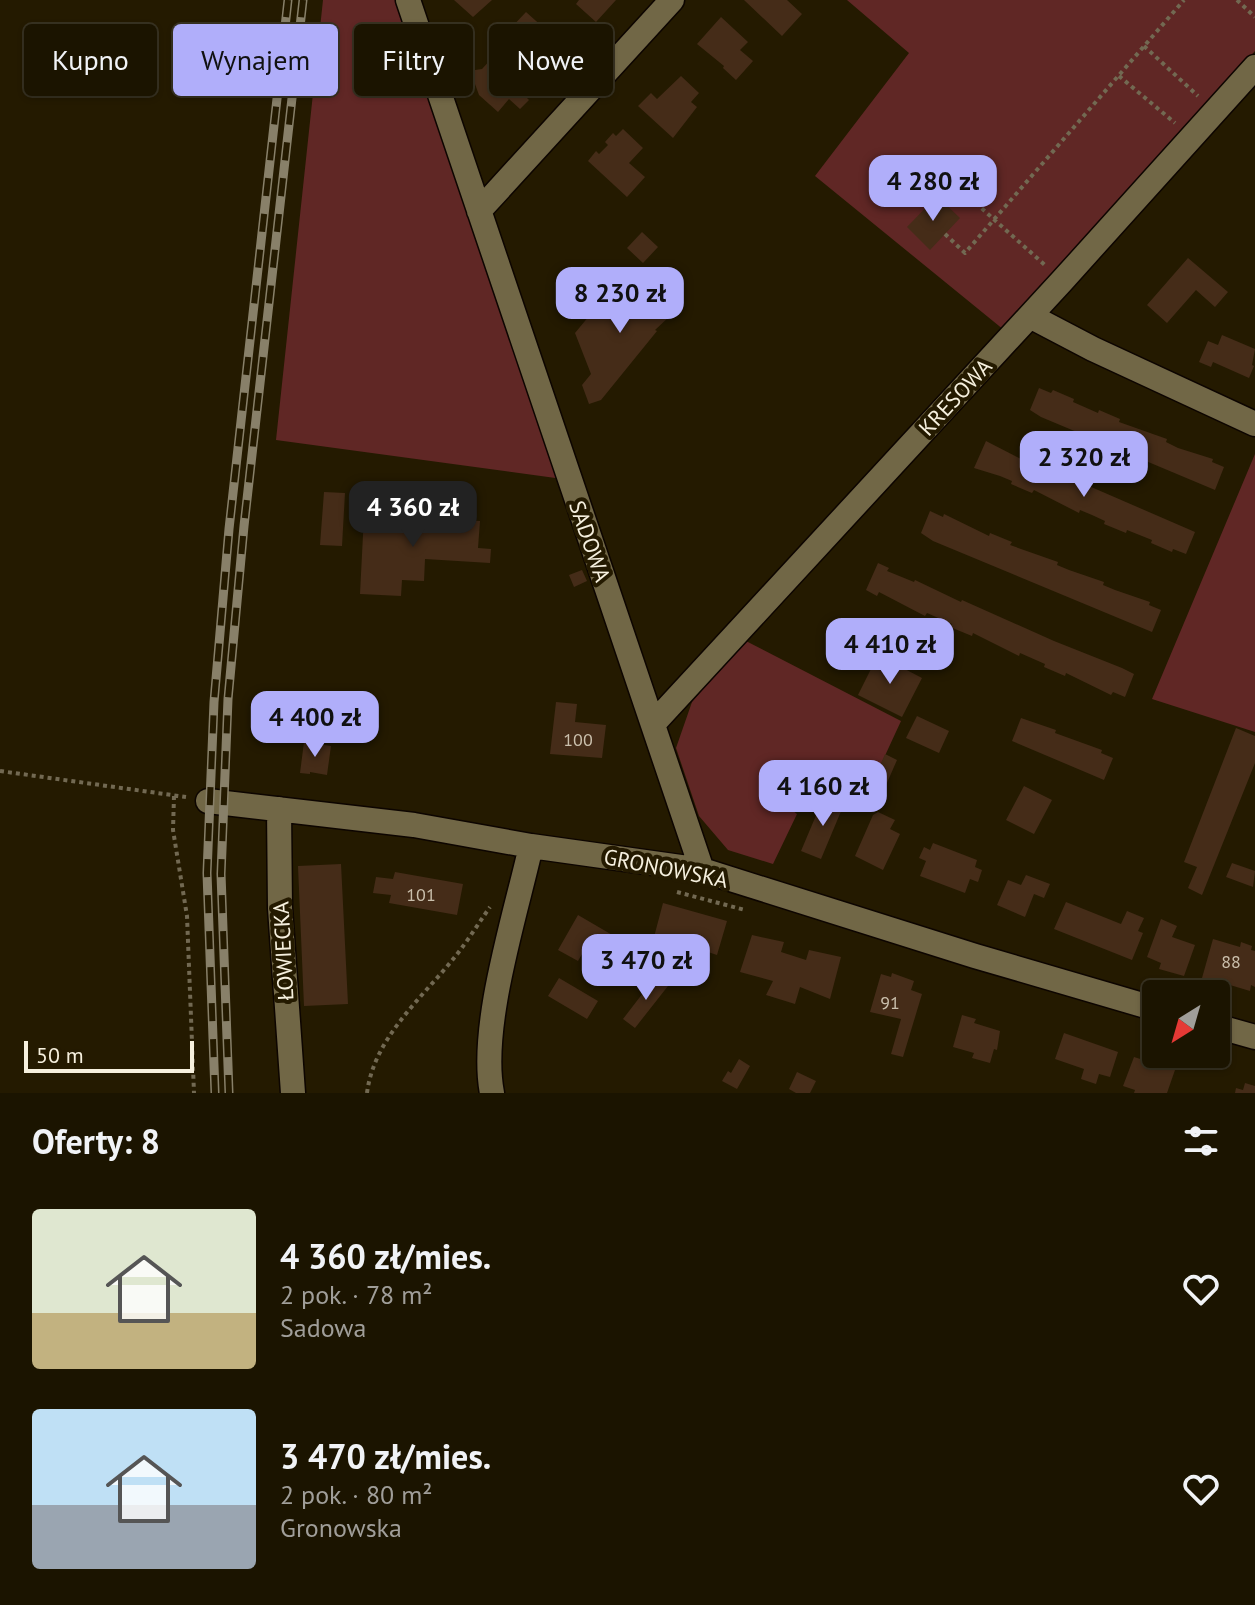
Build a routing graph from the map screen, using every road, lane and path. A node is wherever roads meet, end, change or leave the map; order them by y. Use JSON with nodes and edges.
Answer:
{"nodes":[{"id":1,"x":408,"y":0,"type":"edge"},
{"id":2,"x":672,"y":0,"type":"edge"},
{"id":3,"x":1184,"y":0,"type":"edge"},
{"id":4,"x":1237,"y":0,"type":"edge"},
{"id":5,"x":1255,"y":17,"type":"edge"},
{"id":6,"x":1144,"y":46,"type":"junction"},
{"id":7,"x":1255,"y":67,"type":"edge"},
{"id":8,"x":1119,"y":76,"type":"junction"},
{"id":9,"x":1200,"y":98,"type":"dead end"},
{"id":10,"x":1192,"y":138,"type":"junction"},
{"id":11,"x":940,"y":171,"type":"dead end"},
{"id":12,"x":479,"y":211,"type":"junction"},
{"id":13,"x":995,"y":221,"type":"junction"},
{"id":14,"x":945,"y":234,"type":"dead end"},
{"id":15,"x":1062,"y":281,"type":"junction"},
{"id":16,"x":1030,"y":316,"type":"junction"},
{"id":17,"x":1255,"y":424,"type":"edge"},
{"id":18,"x":653,"y":724,"type":"junction"},
{"id":19,"x":0,"y":771,"type":"edge"},
{"id":20,"x":174,"y":796,"type":"junction"},
{"id":21,"x":208,"y":801,"type":"joint"},
{"id":22,"x":279,"y":809,"type":"junction"},
{"id":23,"x":531,"y":846,"type":"junction"},
{"id":24,"x":702,"y":870,"type":"junction"},
{"id":25,"x":491,"y":906,"type":"dead end"},
{"id":26,"x":1142,"y":1005,"type":"edge"},
{"id":27,"x":1230,"y":1030,"type":"edge"},
{"id":28,"x":1255,"y":1037,"type":"edge"},
{"id":29,"x":194,"y":1093,"type":"edge"},
{"id":30,"x":293,"y":1093,"type":"edge"},
{"id":31,"x":367,"y":1093,"type":"edge"},
{"id":32,"x":492,"y":1093,"type":"edge"}],
"edges":[{"from":1,"to":12,"type":"street","name":"SADOWA"},
{"from":2,"to":12,"type":"street"},
{"from":3,"to":6,"type":"path"},
{"from":4,"to":5,"type":"path"},
{"from":6,"to":8,"type":"path"},
{"from":6,"to":9,"type":"path"},
{"from":7,"to":10,"type":"street","name":"KRESOWA"},
{"from":8,"to":10,"type":"path"},
{"from":8,"to":13,"type":"path"},
{"from":10,"to":15,"type":"street","name":"KRESOWA"},
{"from":11,"to":13,"type":"path"},
{"from":12,"to":18,"type":"street","name":"SADOWA"},
{"from":13,"to":14,"type":"path"},
{"from":13,"to":15,"type":"path"},
{"from":15,"to":16,"type":"street","name":"KRESOWA"},
{"from":16,"to":17,"type":"street"},
{"from":16,"to":18,"type":"street","name":"KRESOWA"},
{"from":18,"to":24,"type":"street","name":"SADOWA"},
{"from":19,"to":20,"type":"path"},
{"from":20,"to":21,"type":"path"},
{"from":20,"to":29,"type":"path"},
{"from":21,"to":22,"type":"street","name":"GRONOWSKA"},
{"from":22,"to":23,"type":"street","name":"GRONOWSKA"},
{"from":22,"to":30,"type":"street","name":"ŁOWIECKA"},
{"from":23,"to":24,"type":"street","name":"GRONOWSKA"},
{"from":23,"to":32,"type":"street"},
{"from":24,"to":26,"type":"street","name":"GRONOWSKA"},
{"from":25,"to":31,"type":"path"},
{"from":27,"to":28,"type":"street"}]}
